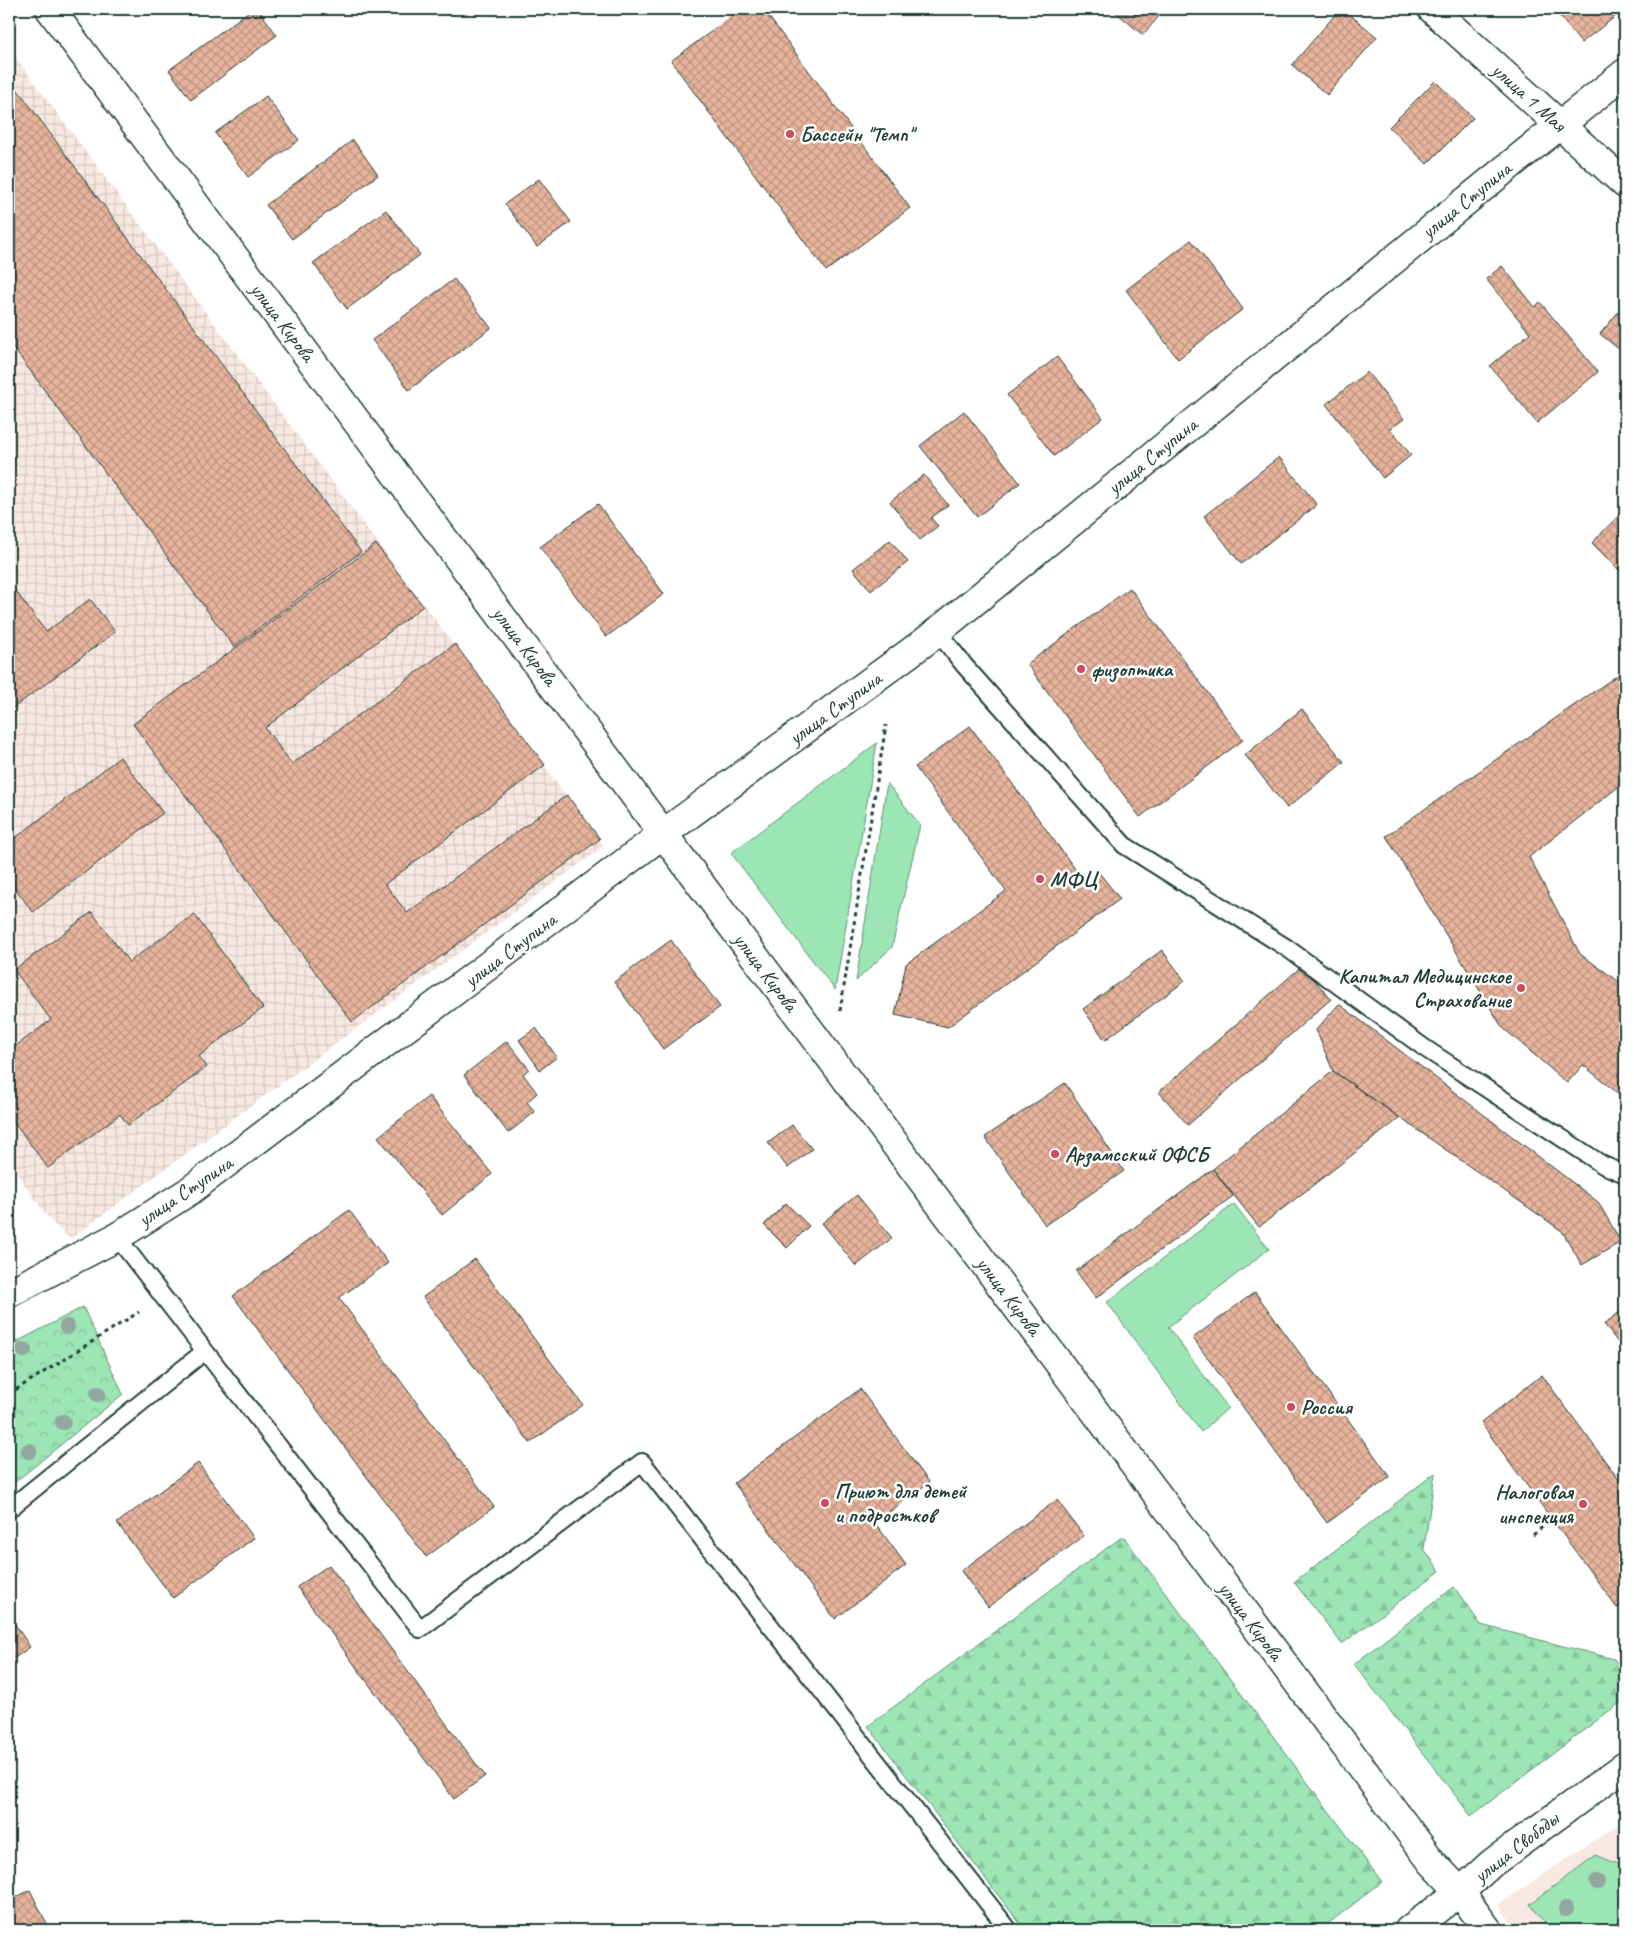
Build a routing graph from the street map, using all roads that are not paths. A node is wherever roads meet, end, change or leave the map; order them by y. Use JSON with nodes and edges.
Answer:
{"nodes":[{"id":1,"x":50,"y":9,"type":"edge"},
{"id":2,"x":1432,"y":9,"type":"edge"},
{"id":3,"x":1625,"y":73,"type":"edge"},
{"id":4,"x":1559,"y":125,"type":"junction"},
{"id":5,"x":1625,"y":184,"type":"edge"},
{"id":6,"x":937,"y":631,"type":"junction"},
{"id":7,"x":664,"y":833,"type":"junction"},
{"id":8,"x":1625,"y":1174,"type":"edge"},
{"id":9,"x":117,"y":1237,"type":"junction"},
{"id":10,"x":9,"y":1293,"type":"edge"},
{"id":11,"x":205,"y":1351,"type":"junction"},
{"id":12,"x":9,"y":1509,"type":"edge"},
{"id":13,"x":1625,"y":1766,"type":"edge"},
{"id":14,"x":1460,"y":1892,"type":"junction"},
{"id":15,"x":1009,"y":1930,"type":"edge"},
{"id":16,"x":1409,"y":1930,"type":"edge"},
{"id":17,"x":1488,"y":1930,"type":"edge"}],
"edges":[{"from":1,"to":7,"type":"street","name":"улица Кирова"},
{"from":2,"to":4,"type":"street","name":"улица 1 Мая"},
{"from":3,"to":4,"type":"street","name":"улица Ступина"},
{"from":4,"to":5,"type":"street","name":"улица 1 Мая"},
{"from":4,"to":6,"type":"street","name":"улица Ступина"},
{"from":6,"to":7,"type":"street","name":"улица Ступина"},
{"from":6,"to":8,"type":"lane"},
{"from":7,"to":9,"type":"street","name":"улица Ступина"},
{"from":7,"to":14,"type":"street","name":"улица Кирова"},
{"from":9,"to":10,"type":"street","name":"улица Ступина"},
{"from":9,"to":11,"type":"lane"},
{"from":11,"to":12,"type":"lane"},
{"from":11,"to":15,"type":"lane"},
{"from":13,"to":14,"type":"street","name":"улица Свободы"},
{"from":14,"to":16,"type":"street","name":"улица Свободы"},
{"from":14,"to":17,"type":"street","name":"улица Кирова"}]}
